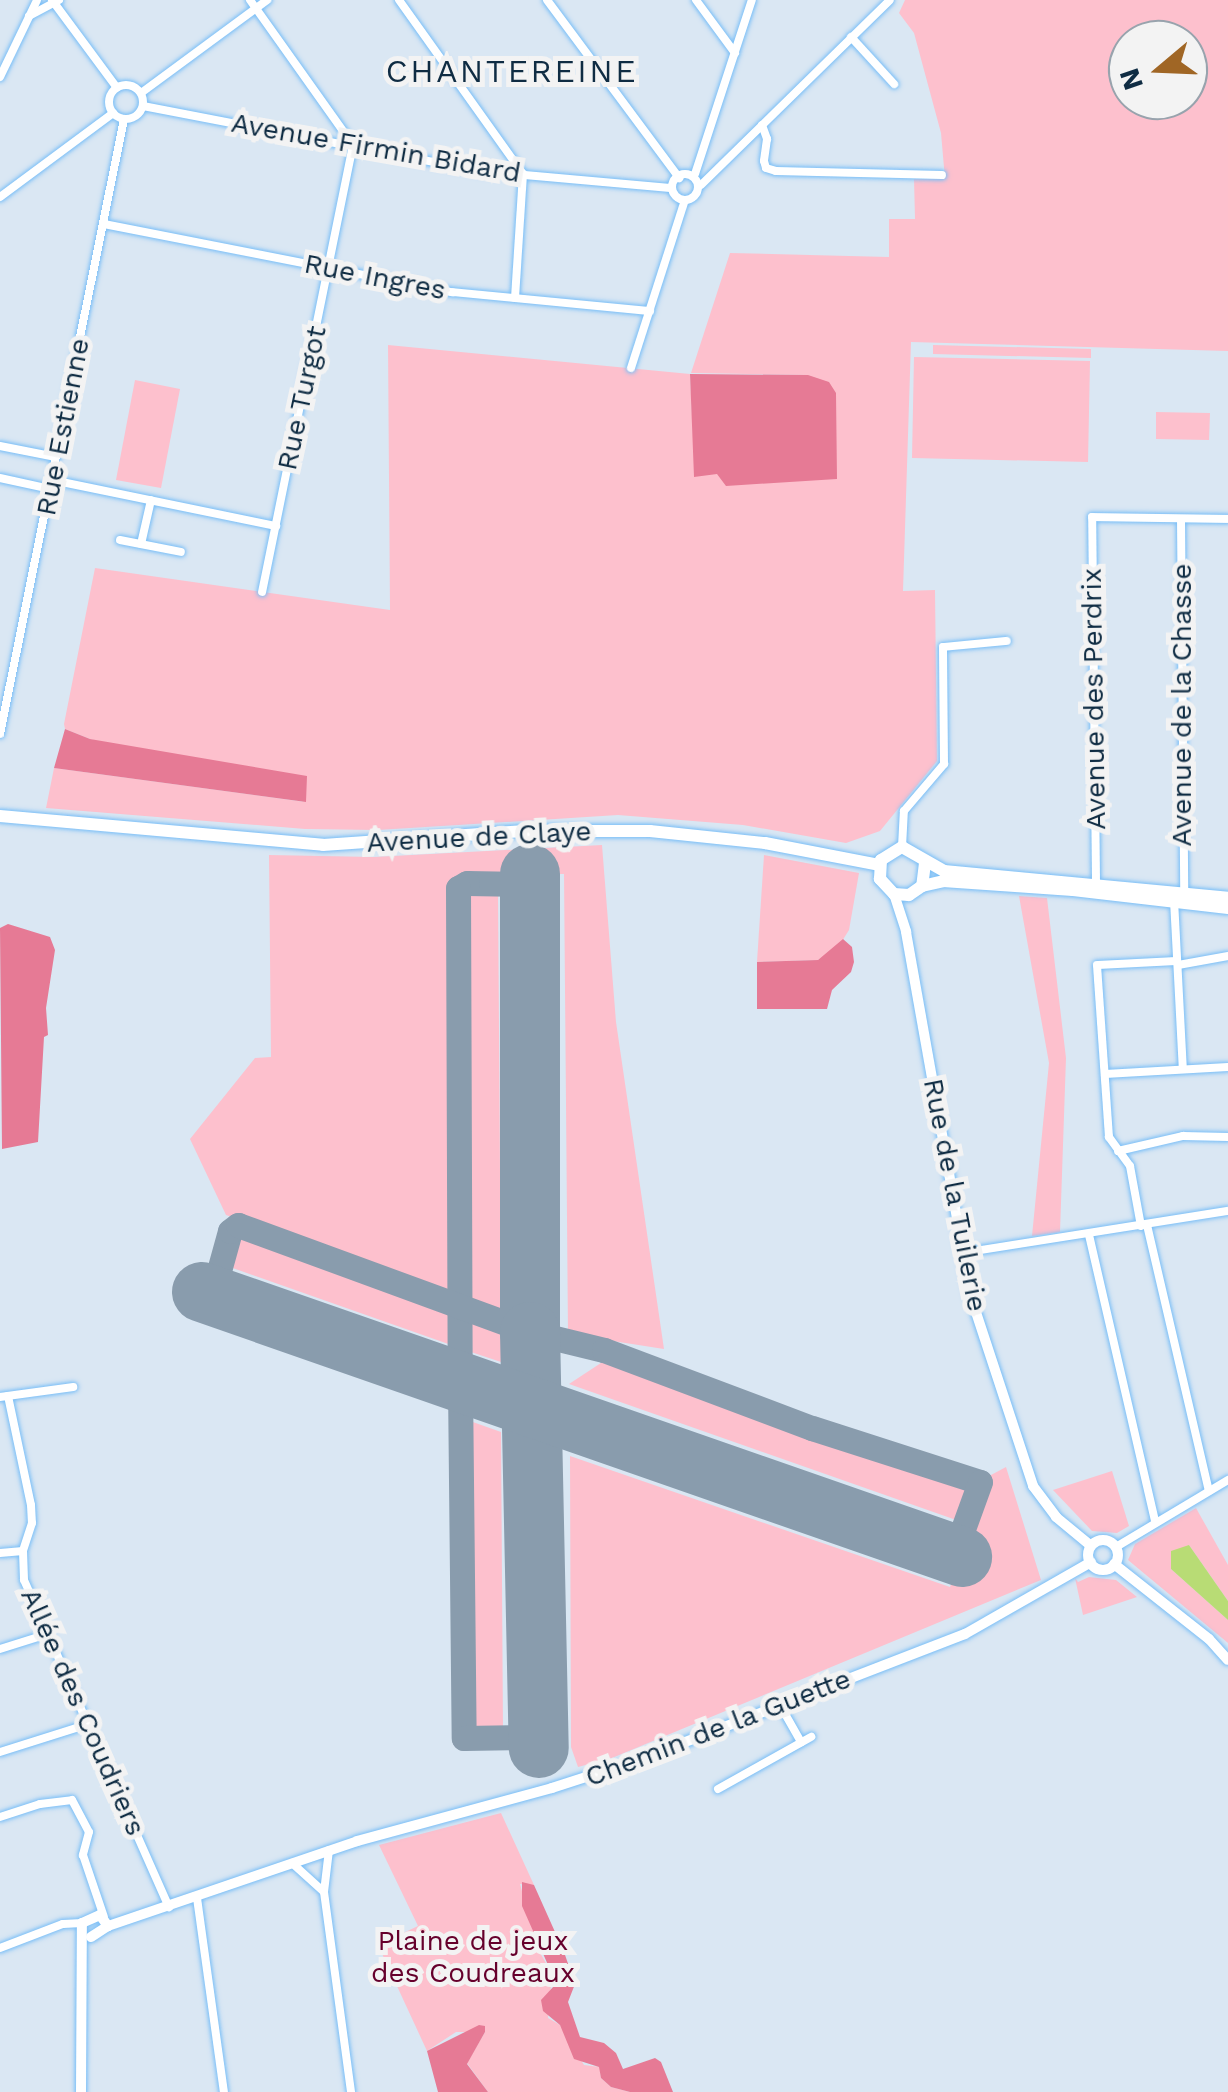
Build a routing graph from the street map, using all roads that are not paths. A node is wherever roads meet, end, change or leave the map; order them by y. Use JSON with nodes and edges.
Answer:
{"nodes":[{"id":1,"x":37,"y":0,"type":"edge"},
{"id":2,"x":267,"y":0,"type":"edge"},
{"id":3,"x":399,"y":0,"type":"edge"},
{"id":4,"x":548,"y":0,"type":"edge"},
{"id":5,"x":696,"y":0,"type":"edge"},
{"id":6,"x":752,"y":0,"type":"edge"},
{"id":7,"x":890,"y":0,"type":"edge"},
{"id":8,"x":55,"y":1,"type":"edge"},
{"id":9,"x":253,"y":4,"type":"edge"},
{"id":10,"x":29,"y":16,"type":"junction"},
{"id":11,"x":851,"y":38,"type":"junction"},
{"id":12,"x":735,"y":52,"type":"junction"},
{"id":13,"x":0,"y":77,"type":"edge"},
{"id":14,"x":894,"y":84,"type":"dead end"},
{"id":15,"x":117,"y":88,"type":"junction"},
{"id":16,"x":140,"y":93,"type":"junction"},
{"id":17,"x":142,"y":106,"type":"junction"},
{"id":18,"x":114,"y":113,"type":"junction"},
{"id":19,"x":124,"y":119,"type":"junction"},
{"id":20,"x":762,"y":125,"type":"junction"},
{"id":21,"x":353,"y":146,"type":"junction"},
{"id":22,"x":524,"y":174,"type":"junction"},
{"id":23,"x":942,"y":175,"type":"dead end"},
{"id":24,"x":678,"y":178,"type":"junction"},
{"id":25,"x":698,"y":179,"type":"junction"},
{"id":26,"x":670,"y":188,"type":"junction"},
{"id":27,"x":0,"y":197,"type":"edge"},
{"id":28,"x":684,"y":200,"type":"junction"},
{"id":29,"x":104,"y":224,"type":"junction"},
{"id":30,"x":329,"y":268,"type":"junction"},
{"id":31,"x":516,"y":298,"type":"junction"},
{"id":32,"x":650,"y":311,"type":"junction"},
{"id":33,"x":632,"y":368,"type":"dead end"},
{"id":34,"x":0,"y":446,"type":"edge"},
{"id":35,"x":56,"y":457,"type":"junction"},
{"id":36,"x":0,"y":478,"type":"edge"},
{"id":37,"x":51,"y":484,"type":"junction"},
{"id":38,"x":151,"y":500,"type":"junction"},
{"id":39,"x":1181,"y":518,"type":"junction"},
{"id":40,"x":1228,"y":520,"type":"edge"},
{"id":41,"x":276,"y":526,"type":"junction"},
{"id":42,"x":120,"y":540,"type":"dead end"},
{"id":43,"x":141,"y":544,"type":"junction"},
{"id":44,"x":181,"y":552,"type":"dead end"},
{"id":45,"x":262,"y":592,"type":"dead end"},
{"id":46,"x":1007,"y":641,"type":"dead end"},
{"id":47,"x":0,"y":734,"type":"edge"},
{"id":48,"x":0,"y":814,"type":"edge"},
{"id":49,"x":902,"y":847,"type":"junction"},
{"id":50,"x":925,"y":863,"type":"junction"},
{"id":51,"x":879,"y":865,"type":"junction"},
{"id":52,"x":1096,"y":882,"type":"junction"},
{"id":53,"x":919,"y":889,"type":"junction"},
{"id":54,"x":894,"y":894,"type":"junction"},
{"id":55,"x":1179,"y":896,"type":"junction"},
{"id":56,"x":1228,"y":898,"type":"edge"},
{"id":57,"x":1228,"y":908,"type":"edge"},
{"id":58,"x":906,"y":932,"type":"junction"},
{"id":59,"x":1228,"y":956,"type":"edge"},
{"id":60,"x":1178,"y":963,"type":"junction"},
{"id":61,"x":1228,"y":1067,"type":"edge"},
{"id":62,"x":1183,"y":1069,"type":"junction"},
{"id":63,"x":1105,"y":1074,"type":"junction"},
{"id":64,"x":1228,"y":1136,"type":"edge"},
{"id":65,"x":1118,"y":1151,"type":"junction"},
{"id":66,"x":1228,"y":1211,"type":"edge"},
{"id":67,"x":1144,"y":1225,"type":"junction"},
{"id":68,"x":1089,"y":1234,"type":"junction"},
{"id":69,"x":962,"y":1254,"type":"junction"},
{"id":70,"x":73,"y":1388,"type":"dead end"},
{"id":71,"x":4,"y":1397,"type":"edge"},
{"id":72,"x":1228,"y":1480,"type":"edge"},
{"id":73,"x":1209,"y":1491,"type":"junction"},
{"id":74,"x":1155,"y":1522,"type":"junction"},
{"id":75,"x":1091,"y":1546,"type":"junction"},
{"id":76,"x":1116,"y":1547,"type":"junction"},
{"id":77,"x":23,"y":1551,"type":"junction"},
{"id":78,"x":0,"y":1553,"type":"edge"},
{"id":79,"x":1091,"y":1562,"type":"junction"},
{"id":80,"x":1114,"y":1564,"type":"junction"},
{"id":81,"x":48,"y":1634,"type":"junction"},
{"id":82,"x":0,"y":1649,"type":"edge"},
{"id":83,"x":1228,"y":1660,"type":"edge"},
{"id":84,"x":780,"y":1705,"type":"junction"},
{"id":85,"x":88,"y":1724,"type":"junction"},
{"id":86,"x":810,"y":1737,"type":"dead end"},
{"id":87,"x":801,"y":1742,"type":"junction"},
{"id":88,"x":0,"y":1752,"type":"edge"},
{"id":89,"x":718,"y":1789,"type":"dead end"},
{"id":90,"x":0,"y":1817,"type":"edge"},
{"id":91,"x":329,"y":1850,"type":"junction"},
{"id":92,"x":292,"y":1863,"type":"junction"},
{"id":93,"x":324,"y":1873,"type":"junction"},
{"id":94,"x":310,"y":1878,"type":"junction"},
{"id":95,"x":324,"y":1892,"type":"junction"},
{"id":96,"x":197,"y":1898,"type":"junction"},
{"id":97,"x":169,"y":1907,"type":"junction"},
{"id":98,"x":106,"y":1922,"type":"junction"},
{"id":99,"x":85,"y":1931,"type":"junction"},
{"id":100,"x":0,"y":1948,"type":"edge"},
{"id":101,"x":81,"y":2092,"type":"edge"},
{"id":102,"x":224,"y":2092,"type":"edge"},
{"id":103,"x":351,"y":2092,"type":"edge"}],
"edges":[{"from":1,"to":10,"type":"street"},
{"from":2,"to":9,"type":"street"},
{"from":3,"to":22,"type":"street"},
{"from":4,"to":24,"type":"street"},
{"from":5,"to":12,"type":"street"},
{"from":6,"to":12,"type":"street"},
{"from":7,"to":11,"type":"street"},
{"from":8,"to":10,"type":"street"},
{"from":8,"to":15,"type":"street"},
{"from":9,"to":16,"type":"street"},
{"from":9,"to":21,"type":"street"},
{"from":10,"to":13,"type":"street"},
{"from":11,"to":14,"type":"street"},
{"from":11,"to":20,"type":"street"},
{"from":12,"to":25,"type":"street"},
{"from":15,"to":16,"type":"street"},
{"from":15,"to":18,"type":"street"},
{"from":16,"to":17,"type":"street"},
{"from":17,"to":19,"type":"street"},
{"from":17,"to":21,"type":"street","name":"Avenue Firmin Bidard"},
{"from":18,"to":19,"type":"street"},
{"from":18,"to":27,"type":"street"},
{"from":19,"to":29,"type":"street","name":"Rue Estienne"},
{"from":20,"to":23,"type":"street"},
{"from":20,"to":25,"type":"street"},
{"from":21,"to":22,"type":"street","name":"Avenue Firmin Bidard"},
{"from":21,"to":30,"type":"street","name":"Rue Turgot"},
{"from":22,"to":26,"type":"street","name":"Avenue Firmin Bidard"},
{"from":22,"to":31,"type":"street"},
{"from":24,"to":25,"type":"street"},
{"from":24,"to":26,"type":"street"},
{"from":25,"to":28,"type":"street"},
{"from":26,"to":28,"type":"street"},
{"from":28,"to":32,"type":"street"},
{"from":29,"to":30,"type":"street","name":"Rue Ingres"},
{"from":29,"to":35,"type":"street","name":"Rue Estienne"},
{"from":30,"to":31,"type":"street","name":"Rue Ingres"},
{"from":30,"to":41,"type":"street","name":"Rue Turgot"},
{"from":31,"to":32,"type":"street","name":"Rue Ingres"},
{"from":32,"to":33,"type":"street"},
{"from":34,"to":35,"type":"street"},
{"from":35,"to":37,"type":"street","name":"Rue Estienne"},
{"from":36,"to":37,"type":"street"},
{"from":37,"to":38,"type":"street"},
{"from":37,"to":47,"type":"street","name":"Rue Estienne"},
{"from":38,"to":41,"type":"street"},
{"from":38,"to":43,"type":"street"},
{"from":39,"to":40,"type":"street"},
{"from":39,"to":52,"type":"street","name":"Avenue des Perdrix"},
{"from":39,"to":55,"type":"street","name":"Avenue de la Chasse"},
{"from":41,"to":45,"type":"street","name":"Rue Turgot"},
{"from":42,"to":43,"type":"street"},
{"from":43,"to":44,"type":"street"},
{"from":46,"to":49,"type":"street"},
{"from":48,"to":51,"type":"main road","name":"Avenue de Claye"},
{"from":49,"to":50,"type":"main road"},
{"from":49,"to":51,"type":"main road"},
{"from":50,"to":52,"type":"main road"},
{"from":50,"to":53,"type":"main road"},
{"from":51,"to":54,"type":"main road"},
{"from":52,"to":55,"type":"main road"},
{"from":53,"to":54,"type":"main road"},
{"from":53,"to":55,"type":"main road"},
{"from":53,"to":58,"type":"street","name":"Rue de la Tuilerie"},
{"from":54,"to":58,"type":"street","name":"Rue de la Tuilerie"},
{"from":55,"to":56,"type":"main road"},
{"from":55,"to":57,"type":"main road"},
{"from":55,"to":60,"type":"street","name":"Avenue de la Chasse"},
{"from":58,"to":69,"type":"street","name":"Rue de la Tuilerie"},
{"from":59,"to":60,"type":"street"},
{"from":60,"to":62,"type":"street","name":"Avenue de la Chasse"},
{"from":60,"to":63,"type":"street"},
{"from":61,"to":62,"type":"street"},
{"from":62,"to":63,"type":"street"},
{"from":63,"to":65,"type":"street"},
{"from":64,"to":65,"type":"street"},
{"from":65,"to":67,"type":"street"},
{"from":66,"to":67,"type":"street"},
{"from":67,"to":68,"type":"street"},
{"from":67,"to":73,"type":"street"},
{"from":68,"to":69,"type":"street"},
{"from":68,"to":74,"type":"street"},
{"from":69,"to":75,"type":"street","name":"Rue de la Tuilerie"},
{"from":70,"to":71,"type":"street"},
{"from":71,"to":77,"type":"street","name":"Allée des Coudriers"},
{"from":72,"to":73,"type":"street"},
{"from":73,"to":74,"type":"street"},
{"from":74,"to":76,"type":"street"},
{"from":75,"to":76,"type":"street"},
{"from":75,"to":79,"type":"street"},
{"from":76,"to":80,"type":"street"},
{"from":77,"to":78,"type":"street"},
{"from":77,"to":81,"type":"street","name":"Allée des Coudriers"},
{"from":79,"to":80,"type":"street"},
{"from":79,"to":84,"type":"street","name":"Chemin de la Guette"},
{"from":80,"to":83,"type":"street"},
{"from":81,"to":82,"type":"street"},
{"from":81,"to":85,"type":"street","name":"Allée des Coudriers"},
{"from":84,"to":87,"type":"street"},
{"from":84,"to":91,"type":"street","name":"Chemin de la Guette"},
{"from":85,"to":88,"type":"street"},
{"from":85,"to":97,"type":"street","name":"Allée des Coudriers"},
{"from":86,"to":87,"type":"street"},
{"from":87,"to":89,"type":"street"},
{"from":90,"to":98,"type":"street"},
{"from":91,"to":92,"type":"street","name":"Chemin de la Guette"},
{"from":91,"to":93,"type":"street"},
{"from":92,"to":94,"type":"street"},
{"from":92,"to":96,"type":"street","name":"Chemin de la Guette"},
{"from":93,"to":94,"type":"street"},
{"from":93,"to":95,"type":"street"},
{"from":94,"to":95,"type":"street"},
{"from":95,"to":103,"type":"street"},
{"from":96,"to":97,"type":"street","name":"Chemin de la Guette"},
{"from":96,"to":102,"type":"street"},
{"from":97,"to":98,"type":"street","name":"Chemin de la Guette"},
{"from":98,"to":99,"type":"street"},
{"from":98,"to":99,"type":"street","name":"Chemin de la Guette"},
{"from":99,"to":100,"type":"street"},
{"from":99,"to":101,"type":"street"}]}
